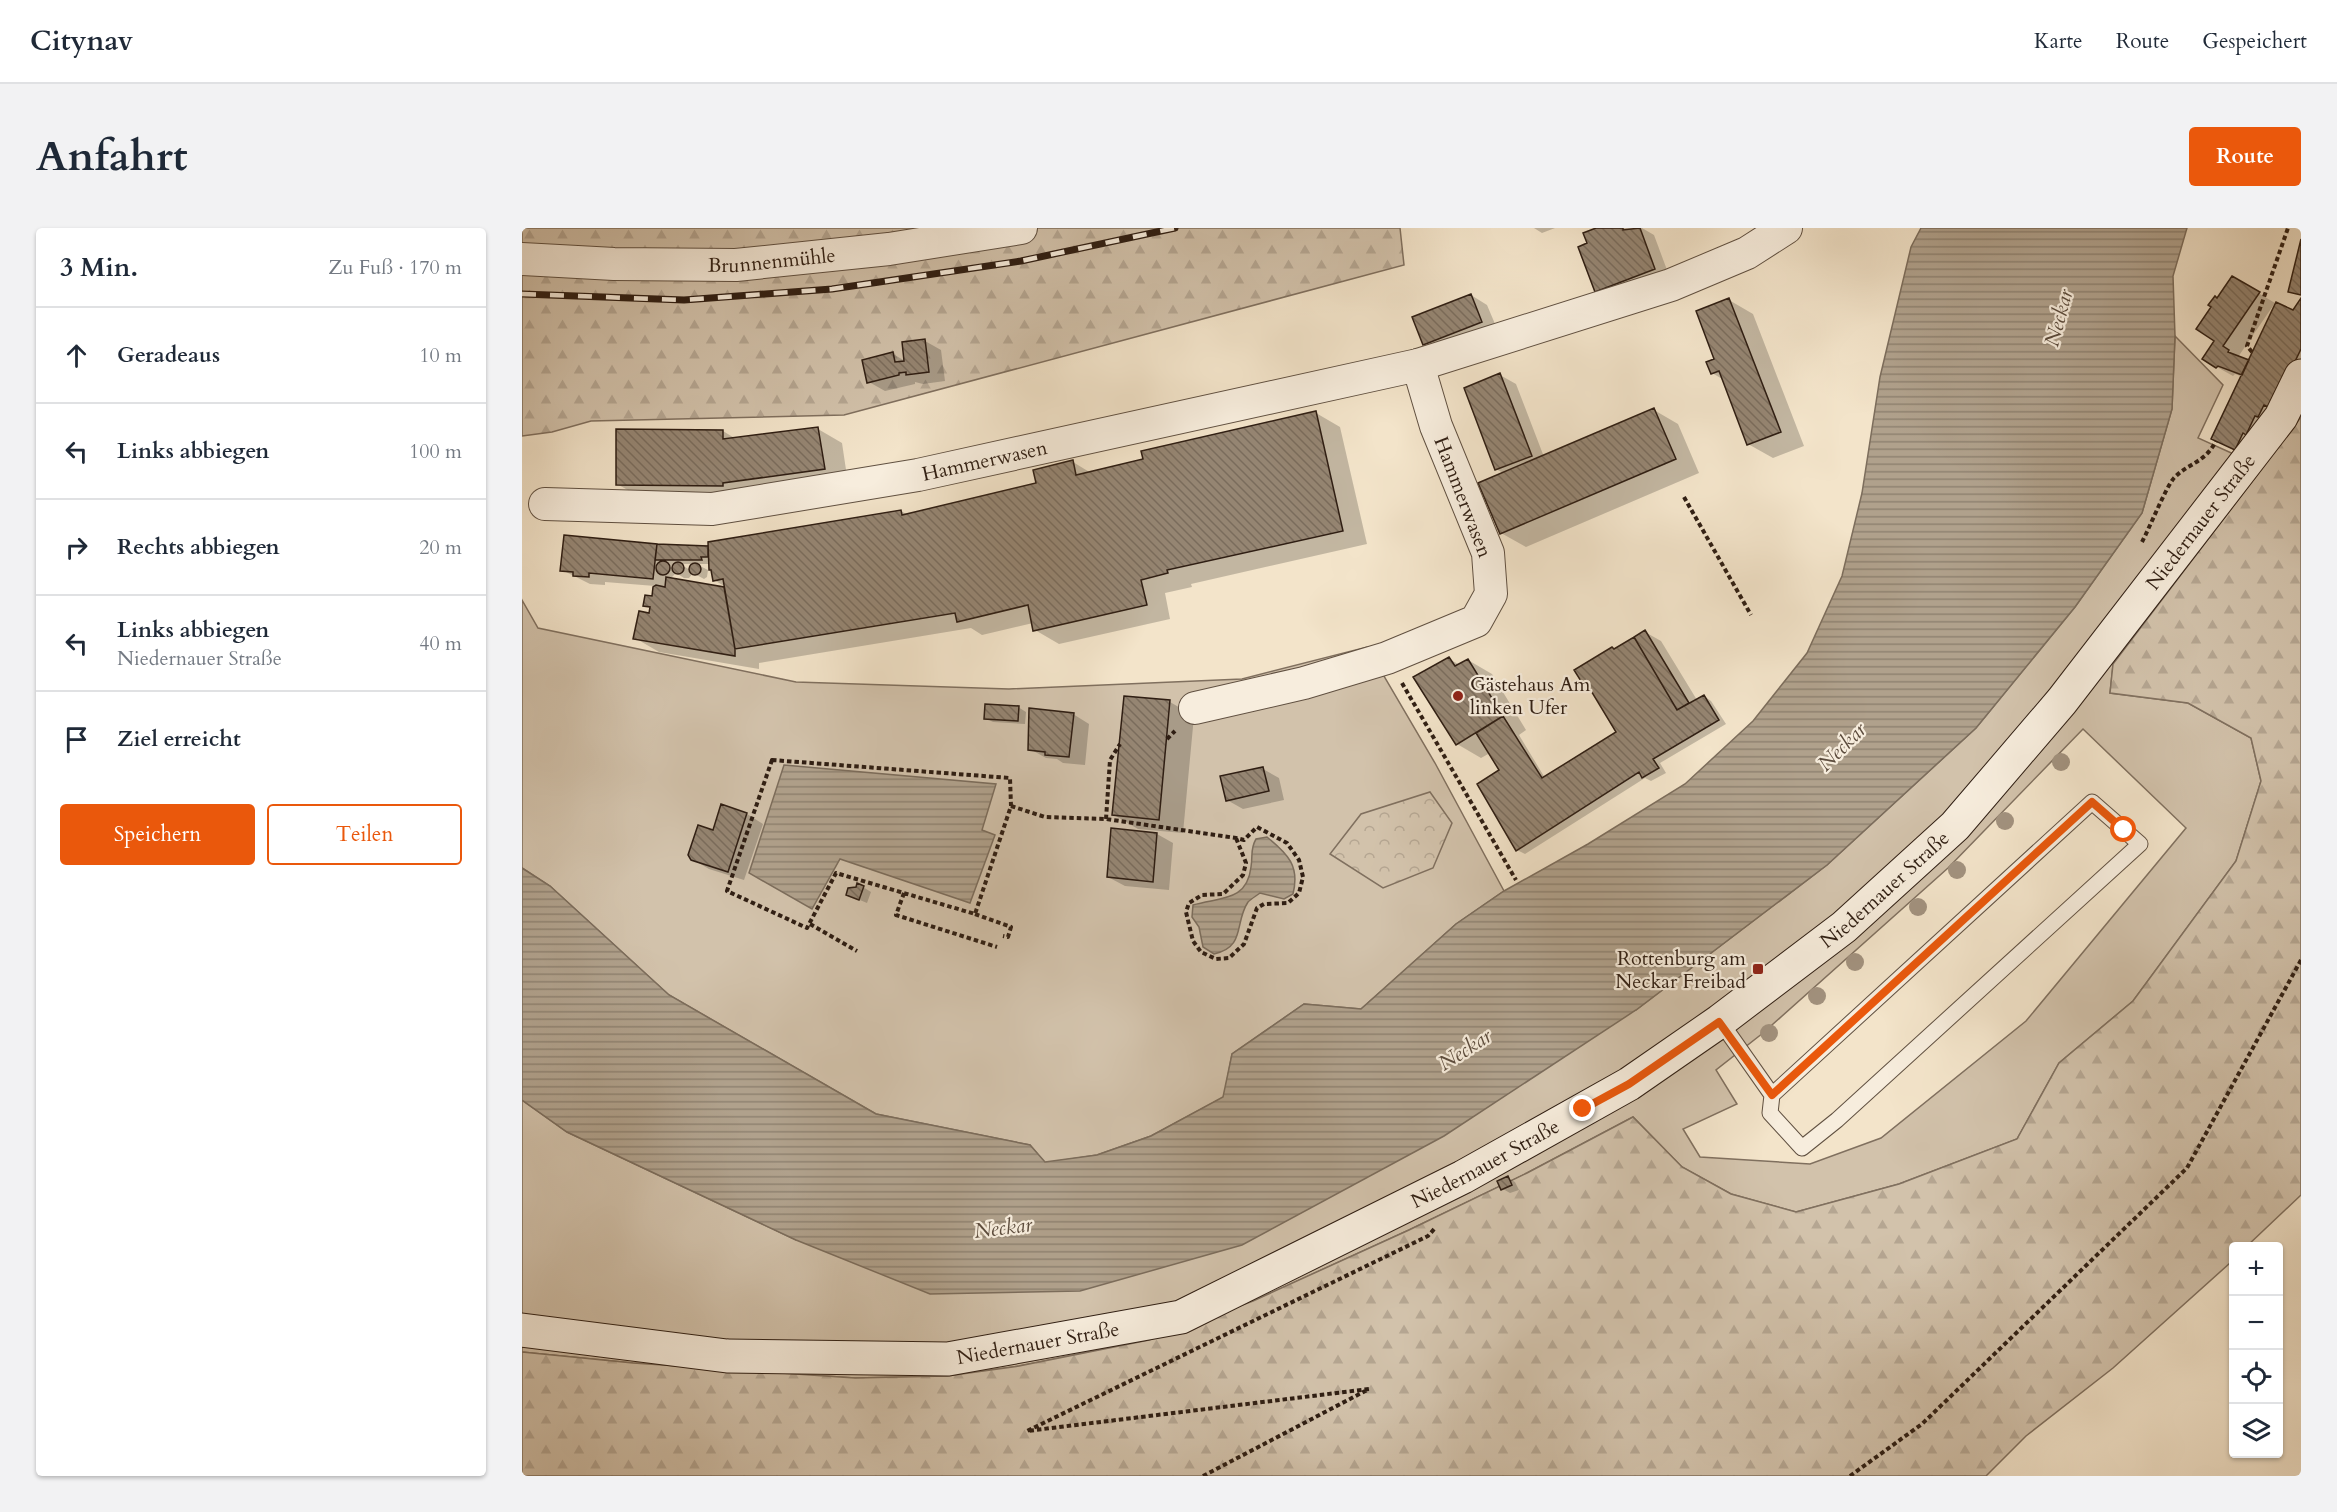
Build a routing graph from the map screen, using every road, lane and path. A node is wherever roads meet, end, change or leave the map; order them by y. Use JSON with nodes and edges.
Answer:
{"nodes":[{"id":1,"x":1021,"y":228,"type":"edge"},
{"id":2,"x":1786,"y":228,"type":"edge"},
{"id":3,"x":2288,"y":228,"type":"edge"},
{"id":4,"x":522,"y":259,"type":"edge"},
{"id":5,"x":2252,"y":352,"type":"dead end"},
{"id":6,"x":1418,"y":365,"type":"junction"},
{"id":7,"x":2301,"y":376,"type":"edge"},
{"id":8,"x":1684,"y":497,"type":"dead end"},
{"id":9,"x":545,"y":504,"type":"dead end"},
{"id":10,"x":1751,"y":615,"type":"dead end"},
{"id":11,"x":1387,"y":658,"type":"junction"},
{"id":12,"x":1195,"y":708,"type":"dead end"},
{"id":13,"x":1120,"y":744,"type":"dead end"},
{"id":14,"x":1011,"y":806,"type":"junction"},
{"id":15,"x":1106,"y":819,"type":"junction"},
{"id":16,"x":1236,"y":838,"type":"junction"},
{"id":17,"x":1515,"y":880,"type":"dead end"},
{"id":18,"x":904,"y":893,"type":"junction"},
{"id":19,"x":975,"y":914,"type":"junction"},
{"id":20,"x":810,"y":924,"type":"junction"},
{"id":21,"x":1003,"y":936,"type":"dead end"},
{"id":22,"x":997,"y":947,"type":"dead end"},
{"id":23,"x":857,"y":951,"type":"dead end"},
{"id":24,"x":2301,"y":960,"type":"edge"},
{"id":25,"x":1719,"y":1022,"type":"junction"},
{"id":26,"x":1772,"y":1095,"type":"junction"},
{"id":27,"x":1441,"y":1220,"type":"dead end"},
{"id":28,"x":522,"y":1330,"type":"edge"},
{"id":29,"x":1203,"y":1476,"type":"edge"},
{"id":30,"x":1850,"y":1476,"type":"edge"}],
"edges":[{"from":1,"to":4,"type":"street","name":"Brunnenmühle"},
{"from":2,"to":6,"type":"street","name":"Hammerwasen"},
{"from":3,"to":5,"type":"path"},
{"from":6,"to":9,"type":"street","name":"Hammerwasen"},
{"from":6,"to":11,"type":"street","name":"Hammerwasen"},
{"from":7,"to":25,"type":"main road","name":"Niedernauer Straße"},
{"from":8,"to":10,"type":"path"},
{"from":11,"to":12,"type":"street","name":"Hammerwasen"},
{"from":11,"to":17,"type":"path"},
{"from":13,"to":15,"type":"path"},
{"from":14,"to":15,"type":"path"},
{"from":14,"to":19,"type":"path"},
{"from":14,"to":20,"type":"path"},
{"from":15,"to":16,"type":"path"},
{"from":16,"to":16,"type":"path"},
{"from":18,"to":19,"type":"path"},
{"from":18,"to":20,"type":"path"},
{"from":18,"to":22,"type":"path"},
{"from":19,"to":21,"type":"path"},
{"from":20,"to":23,"type":"path"},
{"from":24,"to":30,"type":"path"},
{"from":25,"to":26,"type":"lane"},
{"from":25,"to":28,"type":"main road","name":"Niedernauer Straße"},
{"from":26,"to":26,"type":"lane"},
{"from":27,"to":29,"type":"path"}]}
